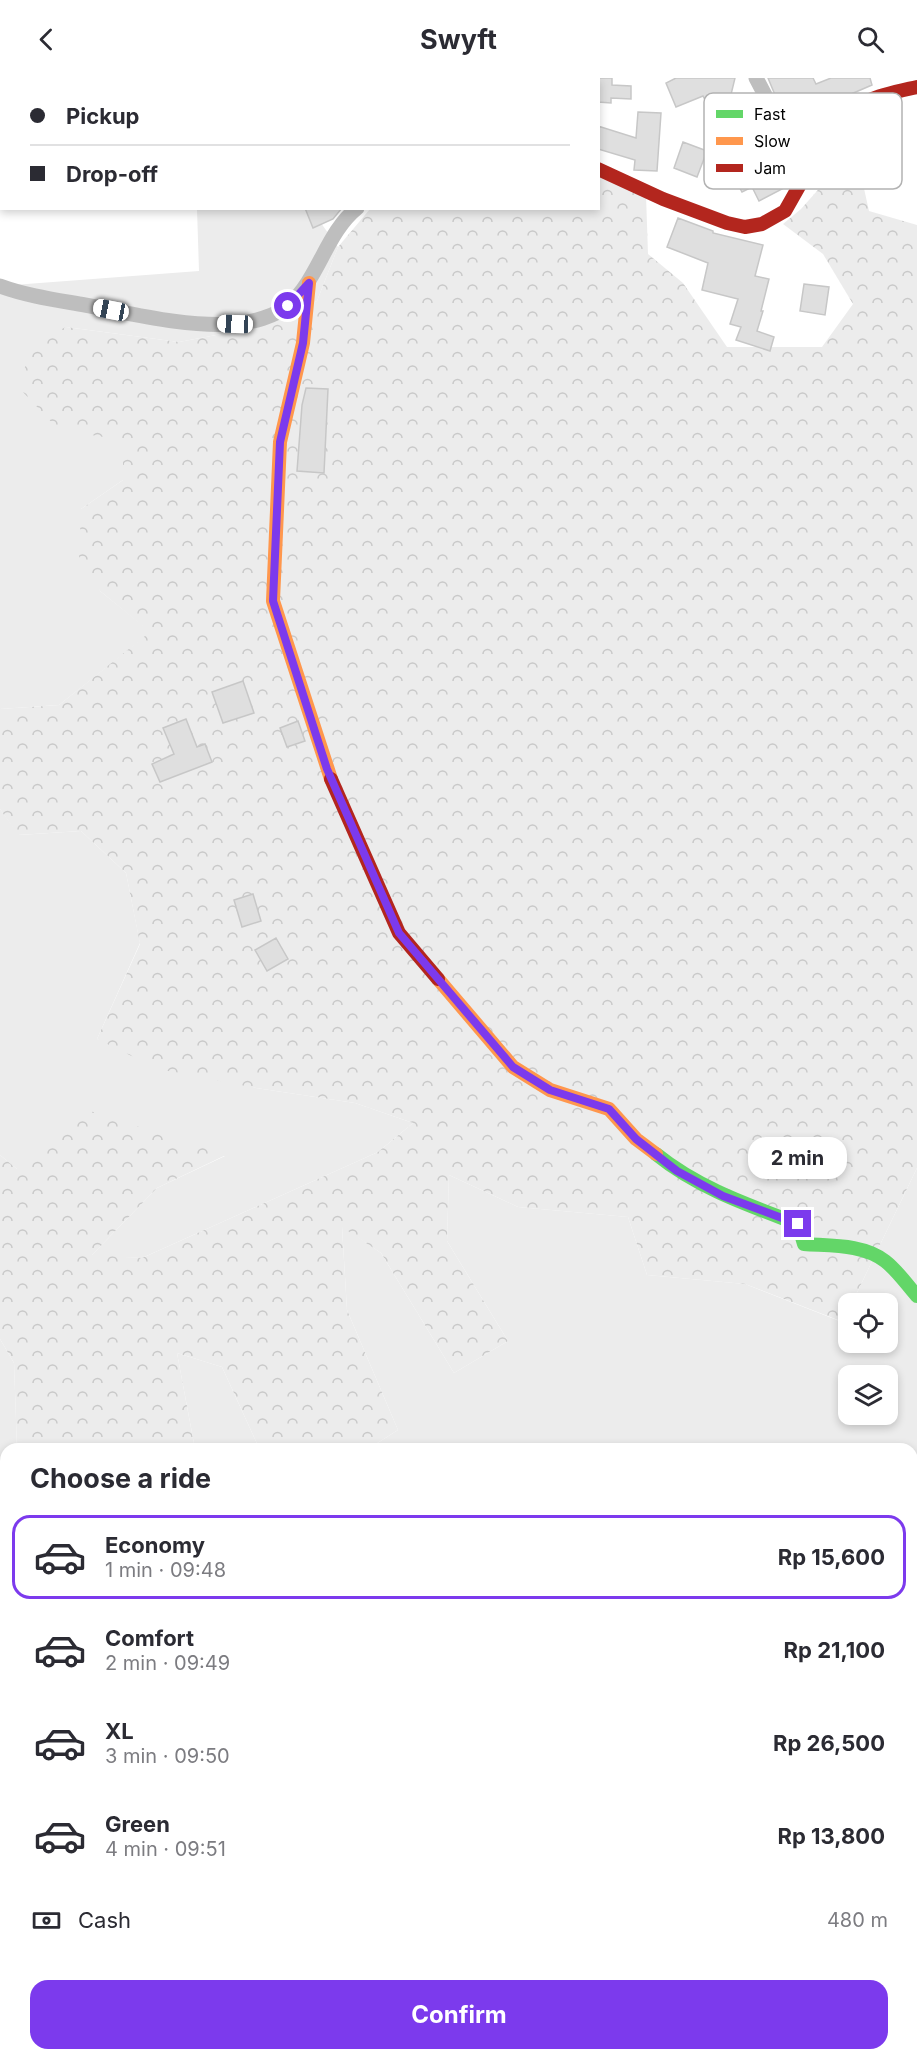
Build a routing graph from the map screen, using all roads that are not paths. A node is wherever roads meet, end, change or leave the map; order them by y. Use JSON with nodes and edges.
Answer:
{"nodes":[{"id":1,"x":756,"y":78,"type":"edge"},
{"id":2,"x":917,"y":87,"type":"edge"},
{"id":3,"x":764,"y":93,"type":"edge"},
{"id":4,"x":893,"y":93,"type":"edge"},
{"id":5,"x":600,"y":170,"type":"edge"},
{"id":6,"x":797,"y":189,"type":"edge"},
{"id":7,"x":355,"y":210,"type":"edge"},
{"id":8,"x":309,"y":283,"type":"junction"},
{"id":9,"x":0,"y":286,"type":"edge"},
{"id":10,"x":917,"y":1296,"type":"edge"}],
"edges":[{"from":1,"to":3,"type":"street"},
{"from":2,"to":4,"type":"street"},
{"from":5,"to":6,"type":"street"},
{"from":7,"to":8,"type":"street"},
{"from":8,"to":9,"type":"street"},
{"from":8,"to":10,"type":"street"}]}
